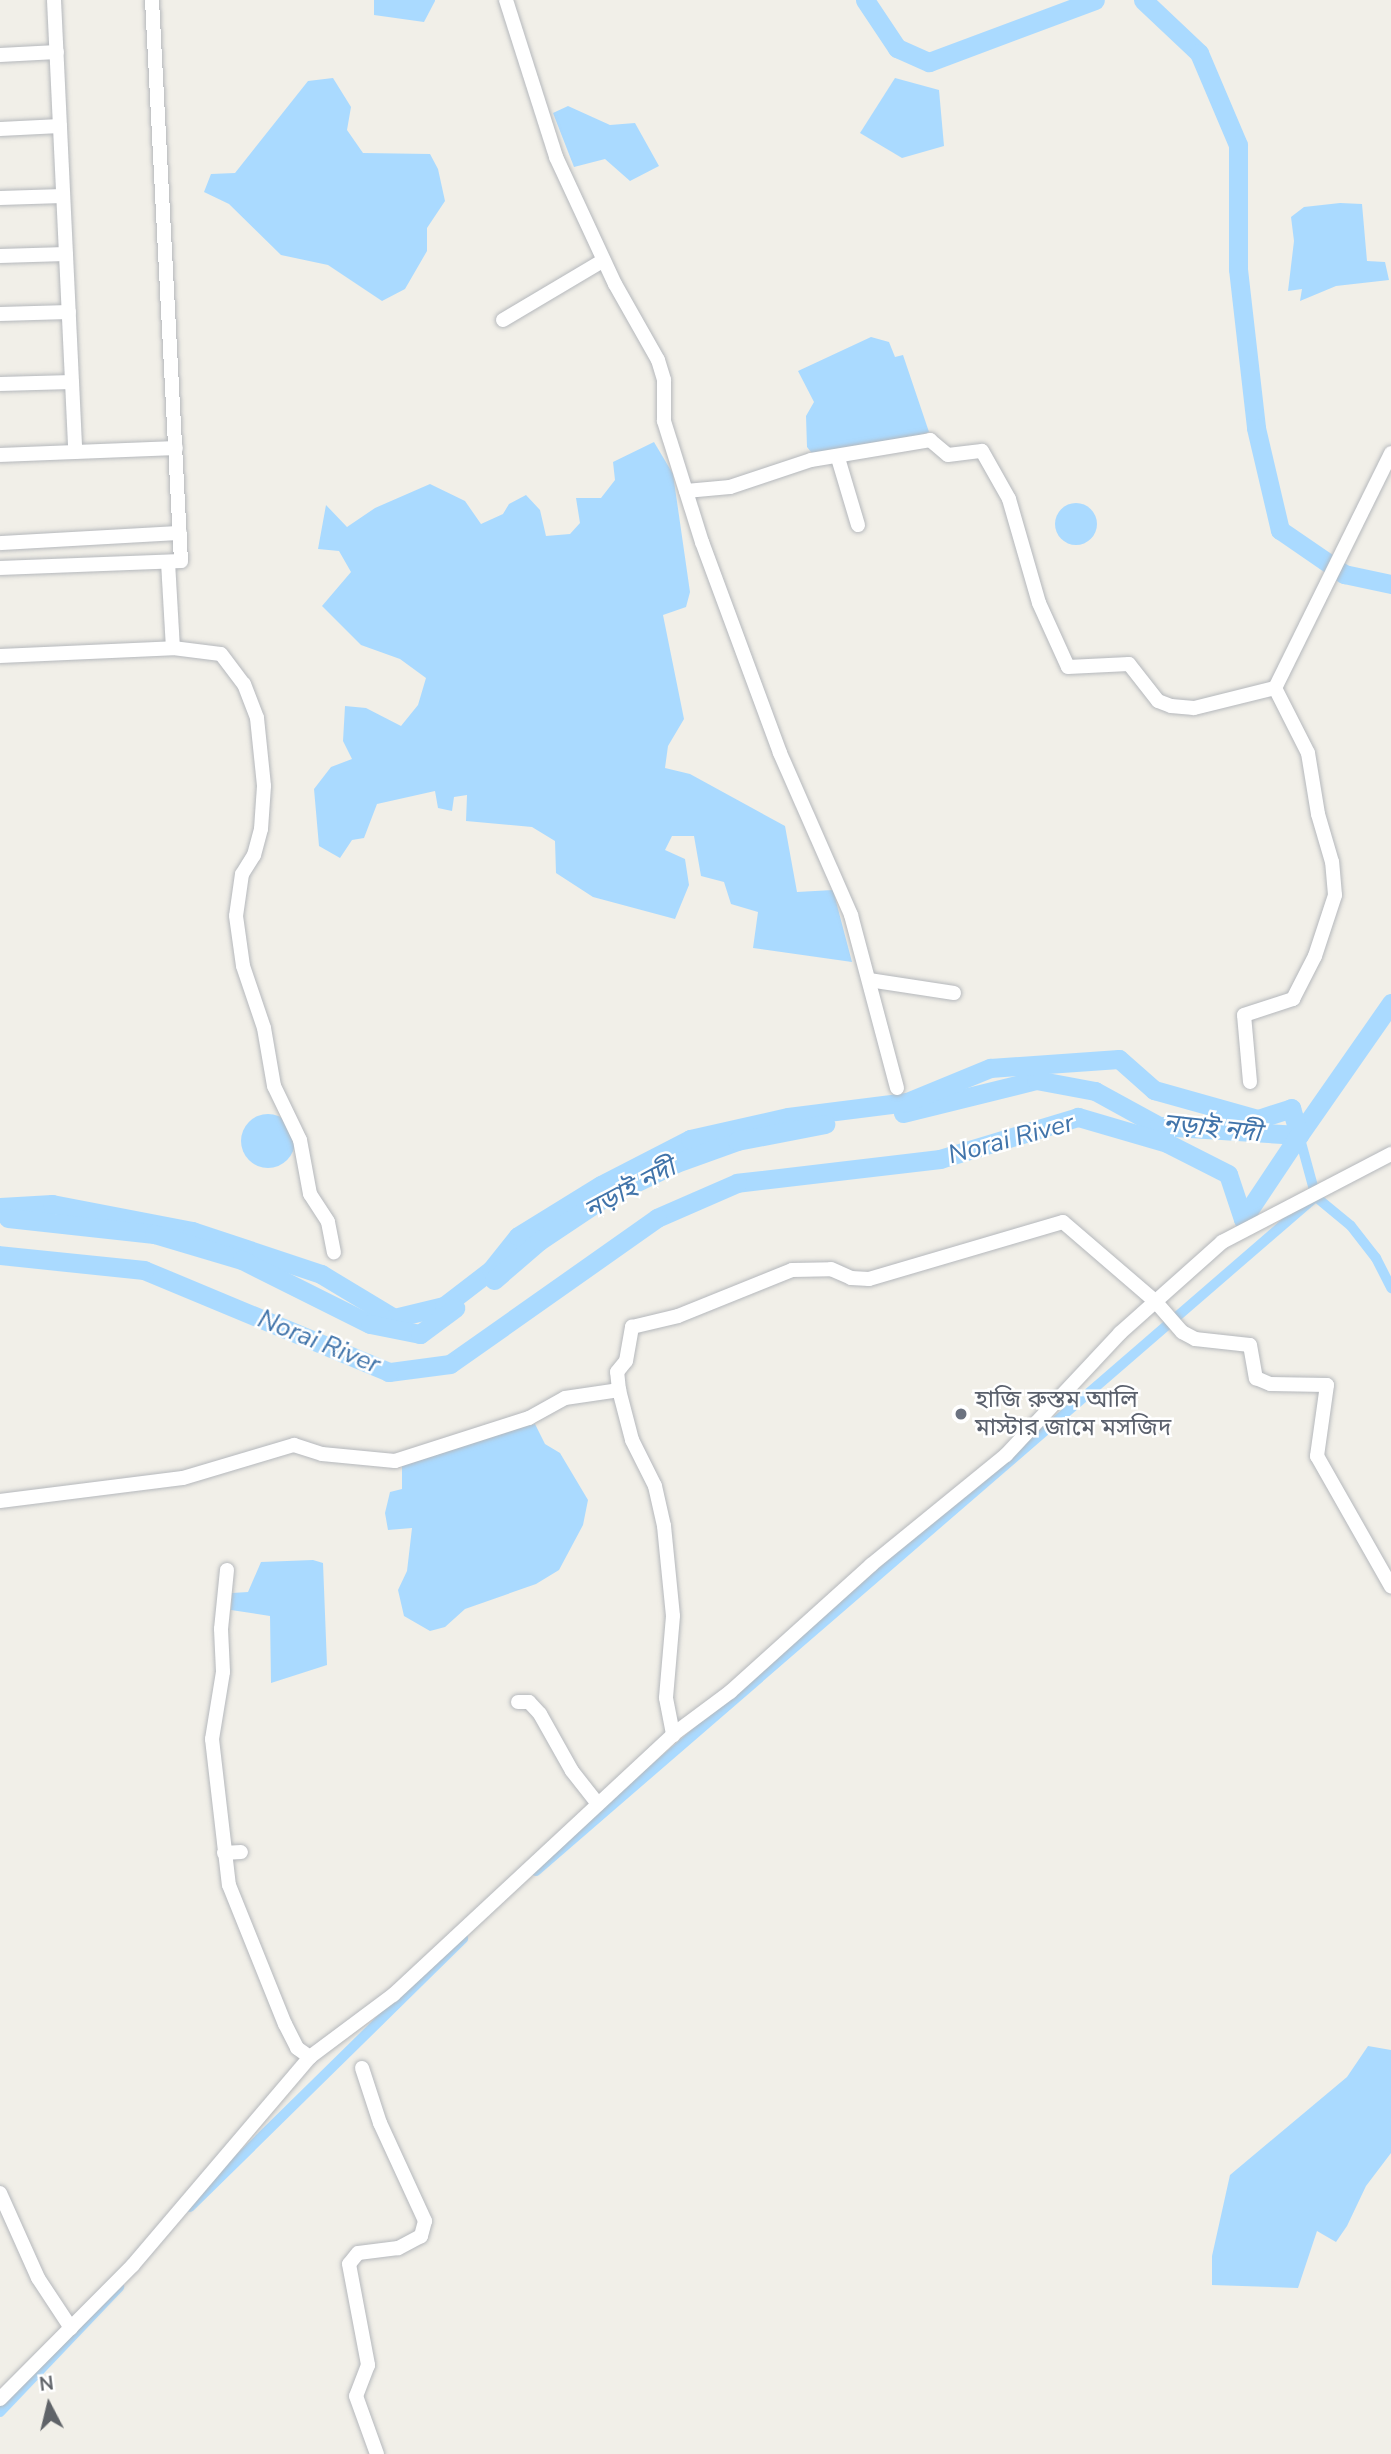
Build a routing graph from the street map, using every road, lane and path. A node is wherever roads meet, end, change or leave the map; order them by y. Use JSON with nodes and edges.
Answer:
{"nodes":[{"id":1,"x":54,"y":0,"type":"edge"},
{"id":2,"x":152,"y":0,"type":"edge"},
{"id":3,"x":506,"y":0,"type":"edge"},
{"id":4,"x":57,"y":52,"type":"junction"},
{"id":5,"x":0,"y":55,"type":"edge"},
{"id":6,"x":60,"y":127,"type":"junction"},
{"id":7,"x":0,"y":129,"type":"edge"},
{"id":8,"x":63,"y":196,"type":"junction"},
{"id":9,"x":0,"y":198,"type":"edge"},
{"id":10,"x":66,"y":254,"type":"junction"},
{"id":11,"x":0,"y":256,"type":"edge"},
{"id":12,"x":604,"y":260,"type":"junction"},
{"id":13,"x":69,"y":312,"type":"junction"},
{"id":14,"x":0,"y":314,"type":"edge"},
{"id":15,"x":503,"y":320,"type":"dead end"},
{"id":16,"x":72,"y":382,"type":"junction"},
{"id":17,"x":0,"y":384,"type":"edge"},
{"id":18,"x":176,"y":448,"type":"junction"},
{"id":19,"x":75,"y":452,"type":"junction"},
{"id":20,"x":0,"y":454,"type":"edge"},
{"id":21,"x":838,"y":458,"type":"junction"},
{"id":22,"x":1389,"y":458,"type":"edge"},
{"id":23,"x":686,"y":491,"type":"junction"},
{"id":24,"x":858,"y":525,"type":"dead end"},
{"id":25,"x":180,"y":533,"type":"junction"},
{"id":26,"x":0,"y":543,"type":"edge"},
{"id":27,"x":168,"y":562,"type":"junction"},
{"id":28,"x":0,"y":568,"type":"edge"},
{"id":29,"x":173,"y":648,"type":"junction"},
{"id":30,"x":0,"y":656,"type":"edge"},
{"id":31,"x":1278,"y":684,"type":"junction"},
{"id":32,"x":869,"y":980,"type":"junction"},
{"id":33,"x":954,"y":993,"type":"dead end"},
{"id":34,"x":1250,"y":1082,"type":"dead end"},
{"id":35,"x":897,"y":1088,"type":"dead end"},
{"id":36,"x":1391,"y":1153,"type":"edge"},
{"id":37,"x":334,"y":1252,"type":"dead end"},
{"id":38,"x":1155,"y":1301,"type":"junction"},
{"id":39,"x":619,"y":1390,"type":"junction"},
{"id":40,"x":0,"y":1501,"type":"edge"},
{"id":41,"x":226,"y":1570,"type":"dead end"},
{"id":42,"x":1391,"y":1586,"type":"edge"},
{"id":43,"x":518,"y":1702,"type":"dead end"},
{"id":44,"x":673,"y":1735,"type":"junction"},
{"id":45,"x":598,"y":1804,"type":"junction"},
{"id":46,"x":241,"y":1852,"type":"dead end"},
{"id":47,"x":224,"y":1853,"type":"junction"},
{"id":48,"x":310,"y":2057,"type":"junction"},
{"id":49,"x":362,"y":2068,"type":"dead end"},
{"id":50,"x":0,"y":2193,"type":"edge"},
{"id":51,"x":71,"y":2328,"type":"junction"},
{"id":52,"x":1,"y":2397,"type":"edge"},
{"id":53,"x":377,"y":2454,"type":"edge"}],
"edges":[{"from":1,"to":4,"type":"street"},
{"from":2,"to":18,"type":"street"},
{"from":3,"to":12,"type":"street"},
{"from":4,"to":5,"type":"street"},
{"from":4,"to":6,"type":"street"},
{"from":6,"to":7,"type":"street"},
{"from":6,"to":8,"type":"street"},
{"from":8,"to":9,"type":"street"},
{"from":8,"to":10,"type":"street"},
{"from":10,"to":11,"type":"street"},
{"from":10,"to":13,"type":"street"},
{"from":12,"to":15,"type":"street"},
{"from":12,"to":23,"type":"street"},
{"from":13,"to":14,"type":"street"},
{"from":13,"to":16,"type":"street"},
{"from":16,"to":17,"type":"street"},
{"from":16,"to":19,"type":"street"},
{"from":18,"to":19,"type":"street"},
{"from":18,"to":25,"type":"street"},
{"from":19,"to":20,"type":"street"},
{"from":21,"to":23,"type":"street"},
{"from":21,"to":24,"type":"street"},
{"from":21,"to":31,"type":"street"},
{"from":22,"to":31,"type":"street"},
{"from":23,"to":32,"type":"street"},
{"from":25,"to":26,"type":"street"},
{"from":25,"to":27,"type":"street"},
{"from":27,"to":28,"type":"street"},
{"from":27,"to":29,"type":"street"},
{"from":29,"to":30,"type":"street"},
{"from":29,"to":37,"type":"street"},
{"from":31,"to":34,"type":"street"},
{"from":32,"to":33,"type":"street"},
{"from":32,"to":35,"type":"street"},
{"from":36,"to":38,"type":"street"},
{"from":38,"to":39,"type":"street"},
{"from":38,"to":42,"type":"street"},
{"from":38,"to":44,"type":"street"},
{"from":39,"to":40,"type":"street"},
{"from":39,"to":44,"type":"street"},
{"from":41,"to":47,"type":"street"},
{"from":43,"to":45,"type":"street"},
{"from":44,"to":45,"type":"street"},
{"from":45,"to":48,"type":"street"},
{"from":46,"to":47,"type":"street"},
{"from":47,"to":48,"type":"street"},
{"from":48,"to":51,"type":"street"},
{"from":49,"to":53,"type":"street"},
{"from":50,"to":51,"type":"street"},
{"from":51,"to":52,"type":"street"}]}
